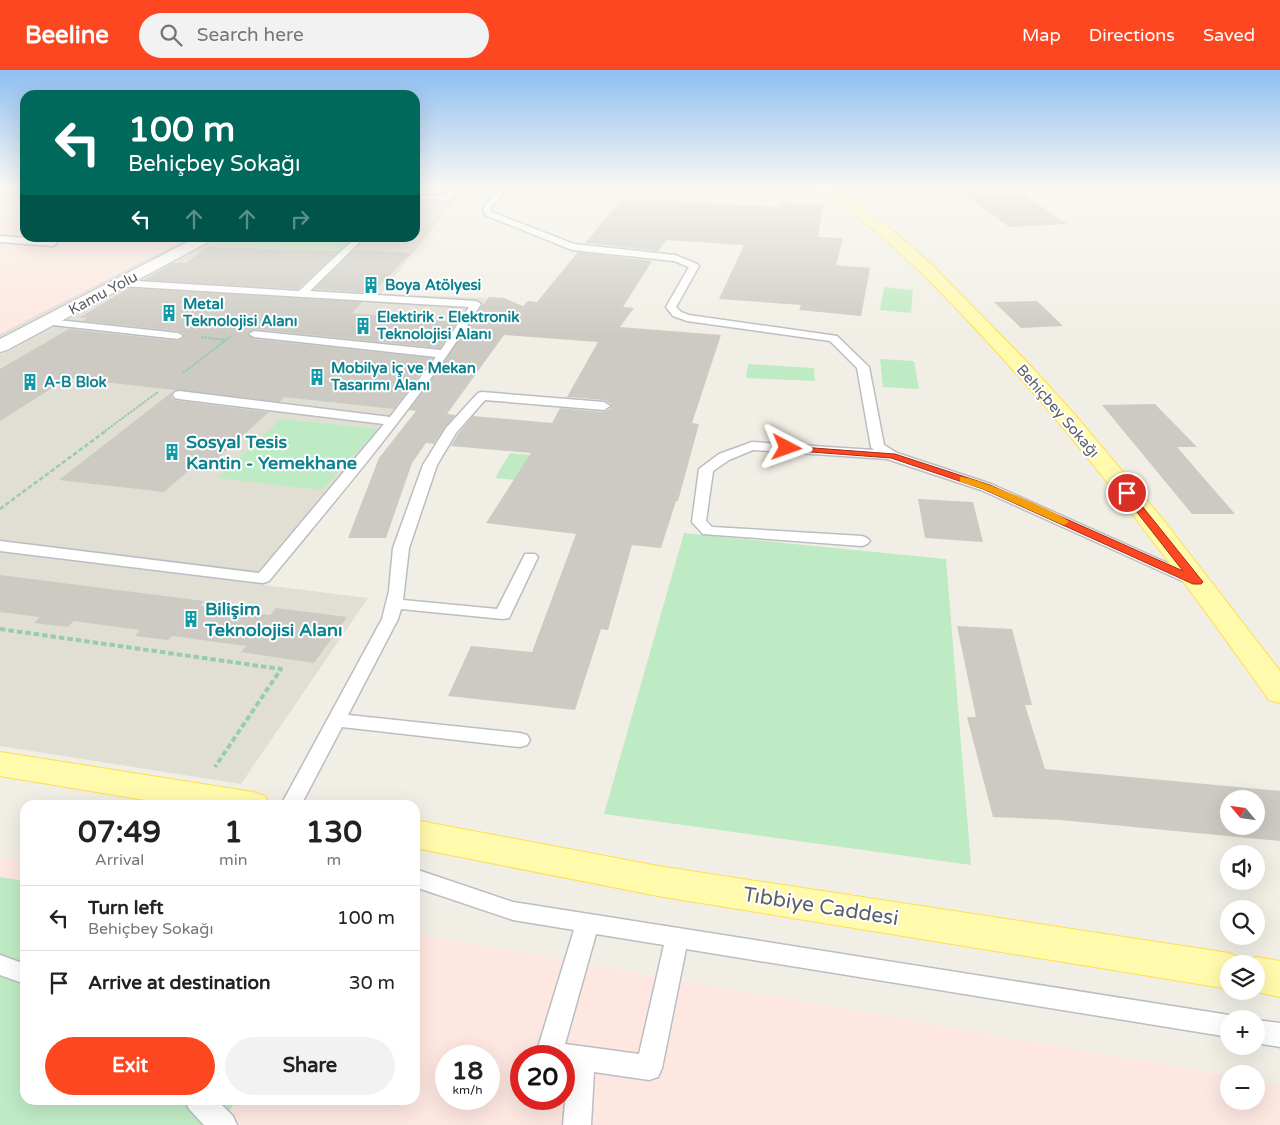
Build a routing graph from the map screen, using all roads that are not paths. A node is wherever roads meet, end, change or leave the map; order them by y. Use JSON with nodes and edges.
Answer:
{"nodes":[{"id":1,"x":547,"y":236,"type":"edge"},
{"id":2,"x":889,"y":236,"type":"edge"},
{"id":3,"x":0,"y":239,"type":"edge"},
{"id":4,"x":20,"y":241,"type":"edge"},
{"id":5,"x":39,"y":242,"type":"edge"},
{"id":6,"x":197,"y":242,"type":"edge"},
{"id":7,"x":356,"y":242,"type":"edge"},
{"id":8,"x":52,"y":243,"type":"dead end"},
{"id":9,"x":120,"y":283,"type":"junction"},
{"id":10,"x":300,"y":295,"type":"junction"},
{"id":11,"x":48,"y":322,"type":"junction"},
{"id":12,"x":254,"y":334,"type":"dead end"},
{"id":13,"x":178,"y":336,"type":"dead end"},
{"id":14,"x":0,"y":346,"type":"edge"},
{"id":15,"x":444,"y":354,"type":"junction"},
{"id":16,"x":179,"y":395,"type":"dead end"},
{"id":17,"x":604,"y":406,"type":"dead end"},
{"id":18,"x":394,"y":421,"type":"junction"},
{"id":19,"x":892,"y":456,"type":"junction"},
{"id":20,"x":862,"y":541,"type":"dead end"},
{"id":21,"x":0,"y":546,"type":"edge"},
{"id":22,"x":530,"y":557,"type":"dead end"},
{"id":23,"x":1197,"y":582,"type":"junction"},
{"id":24,"x":395,"y":604,"type":"junction"},
{"id":25,"x":1280,"y":693,"type":"edge"},
{"id":26,"x":336,"y":720,"type":"junction"},
{"id":27,"x":520,"y":740,"type":"dead end"},
{"id":28,"x":0,"y":764,"type":"edge"},
{"id":29,"x":221,"y":800,"type":"edge"},
{"id":30,"x":294,"y":800,"type":"edge"},
{"id":31,"x":420,"y":835,"type":"edge"},
{"id":32,"x":420,"y":880,"type":"edge"},
{"id":33,"x":588,"y":924,"type":"junction"},
{"id":34,"x":677,"y":938,"type":"junction"},
{"id":35,"x":0,"y":965,"type":"edge"},
{"id":36,"x":1220,"y":970,"type":"edge"},
{"id":37,"x":20,"y":972,"type":"edge"},
{"id":38,"x":1265,"y":976,"type":"edge"},
{"id":39,"x":1280,"y":979,"type":"edge"},
{"id":40,"x":1220,"y":1025,"type":"edge"},
{"id":41,"x":1265,"y":1032,"type":"edge"},
{"id":42,"x":1280,"y":1035,"type":"edge"},
{"id":43,"x":582,"y":1059,"type":"junction"},
{"id":44,"x":203,"y":1105,"type":"edge"},
{"id":45,"x":223,"y":1125,"type":"edge"},
{"id":46,"x":577,"y":1125,"type":"edge"}],
"edges":[{"from":1,"to":19,"type":"lane"},
{"from":2,"to":23,"type":"main road","name":"Behiçbey Sokağı"},
{"from":3,"to":4,"type":"lane"},
{"from":5,"to":8,"type":"lane"},
{"from":6,"to":9,"type":"street","name":"Kamu Yolu"},
{"from":7,"to":10,"type":"lane"},
{"from":9,"to":10,"type":"lane"},
{"from":9,"to":11,"type":"street","name":"Kamu Yolu"},
{"from":10,"to":15,"type":"lane"},
{"from":11,"to":13,"type":"lane"},
{"from":11,"to":14,"type":"street","name":"Kamu Yolu"},
{"from":12,"to":15,"type":"lane"},
{"from":15,"to":18,"type":"lane"},
{"from":16,"to":18,"type":"lane"},
{"from":17,"to":24,"type":"lane"},
{"from":18,"to":21,"type":"lane"},
{"from":19,"to":20,"type":"lane"},
{"from":19,"to":23,"type":"lane"},
{"from":22,"to":24,"type":"lane"},
{"from":23,"to":25,"type":"main road","name":"Behiçbey Sokağı"},
{"from":24,"to":26,"type":"lane"},
{"from":26,"to":27,"type":"lane"},
{"from":26,"to":30,"type":"lane"},
{"from":28,"to":29,"type":"main road"},
{"from":31,"to":36,"type":"main road","name":"Tıbbiye Caddesi"},
{"from":32,"to":33,"type":"lane"},
{"from":33,"to":34,"type":"lane"},
{"from":33,"to":43,"type":"lane"},
{"from":34,"to":40,"type":"lane"},
{"from":34,"to":43,"type":"lane"},
{"from":35,"to":37,"type":"lane"},
{"from":38,"to":39,"type":"main road"},
{"from":41,"to":42,"type":"lane"},
{"from":43,"to":46,"type":"lane"},
{"from":44,"to":45,"type":"lane"}]}
